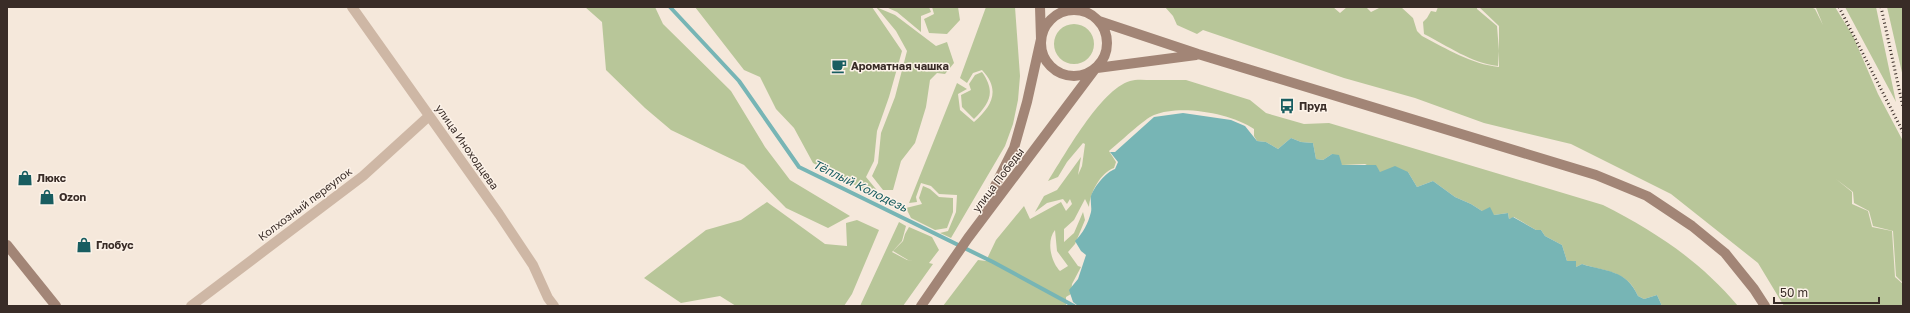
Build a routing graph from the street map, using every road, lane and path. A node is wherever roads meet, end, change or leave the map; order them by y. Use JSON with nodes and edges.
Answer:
{"nodes":[{"id":1,"x":352,"y":7,"type":"edge"},
{"id":2,"x":1040,"y":7,"type":"edge"},
{"id":3,"x":1093,"y":14,"type":"edge"},
{"id":4,"x":1041,"y":39,"type":"junction"},
{"id":5,"x":1198,"y":54,"type":"junction"},
{"id":6,"x":1096,"y":68,"type":"junction"},
{"id":7,"x":429,"y":116,"type":"junction"},
{"id":8,"x":968,"y":238,"type":"junction"},
{"id":9,"x":7,"y":245,"type":"edge"},
{"id":10,"x":56,"y":306,"type":"edge"},
{"id":11,"x":191,"y":306,"type":"edge"},
{"id":12,"x":554,"y":306,"type":"edge"},
{"id":13,"x":921,"y":306,"type":"edge"},
{"id":14,"x":1765,"y":306,"type":"edge"}],
"edges":[{"from":1,"to":7,"type":"street","name":"улица Иноходцева"},
{"from":2,"to":4,"type":"main road"},
{"from":3,"to":4,"type":"main road"},
{"from":3,"to":5,"type":"main road"},
{"from":3,"to":6,"type":"main road"},
{"from":4,"to":6,"type":"main road"},
{"from":4,"to":8,"type":"main road"},
{"from":5,"to":6,"type":"main road"},
{"from":5,"to":14,"type":"main road"},
{"from":6,"to":8,"type":"main road","name":"улица Победы"},
{"from":7,"to":11,"type":"street","name":"Колхозный переулок"},
{"from":7,"to":12,"type":"street","name":"улица Иноходцева"},
{"from":8,"to":13,"type":"main road","name":"улица Победы"},
{"from":9,"to":10,"type":"main road"}]}
